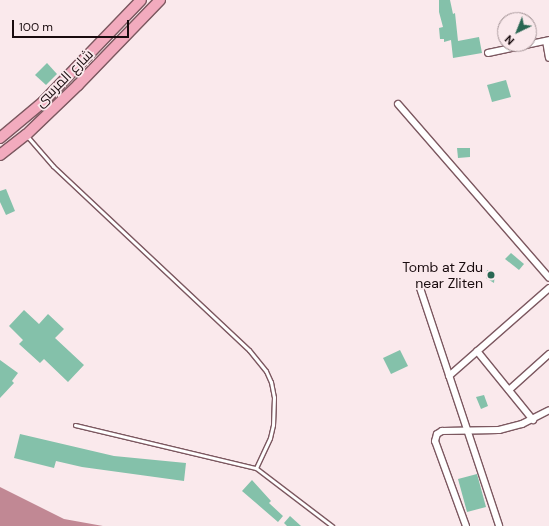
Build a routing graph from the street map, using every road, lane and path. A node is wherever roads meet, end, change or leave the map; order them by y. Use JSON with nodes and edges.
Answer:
{"nodes":[{"id":1,"x":141,"y":0,"type":"edge"},
{"id":2,"x":160,"y":0,"type":"edge"},
{"id":3,"x":547,"y":41,"type":"edge"},
{"id":4,"x":488,"y":52,"type":"dead end"},
{"id":5,"x":549,"y":58,"type":"edge"},
{"id":6,"x":398,"y":104,"type":"dead end"},
{"id":7,"x":26,"y":135,"type":"junction"},
{"id":8,"x":0,"y":138,"type":"edge"},
{"id":9,"x":1,"y":152,"type":"edge"},
{"id":10,"x":549,"y":278,"type":"edge"},
{"id":11,"x":419,"y":285,"type":"dead end"},
{"id":12,"x":549,"y":288,"type":"edge"},
{"id":13,"x":477,"y":351,"type":"junction"},
{"id":14,"x":549,"y":354,"type":"edge"},
{"id":15,"x":449,"y":376,"type":"junction"},
{"id":16,"x":508,"y":390,"type":"junction"},
{"id":17,"x":549,"y":410,"type":"edge"},
{"id":18,"x":533,"y":420,"type":"junction"},
{"id":19,"x":74,"y":425,"type":"dead end"},
{"id":20,"x":468,"y":432,"type":"junction"},
{"id":21,"x":256,"y":468,"type":"junction"},
{"id":22,"x":332,"y":526,"type":"edge"},
{"id":23,"x":466,"y":526,"type":"edge"},
{"id":24,"x":499,"y":526,"type":"edge"}],
"edges":[{"from":1,"to":8,"type":"main road","name":"شارع المرسى"},
{"from":2,"to":7,"type":"main road","name":"شارع المرسى"},
{"from":3,"to":4,"type":"street"},
{"from":3,"to":5,"type":"street"},
{"from":6,"to":10,"type":"street"},
{"from":7,"to":9,"type":"main road","name":"شارع المرسى"},
{"from":7,"to":21,"type":"lane"},
{"from":11,"to":15,"type":"street"},
{"from":12,"to":13,"type":"street"},
{"from":13,"to":15,"type":"street"},
{"from":13,"to":16,"type":"street"},
{"from":14,"to":16,"type":"street"},
{"from":15,"to":20,"type":"street"},
{"from":16,"to":18,"type":"street"},
{"from":17,"to":18,"type":"street"},
{"from":18,"to":20,"type":"street"},
{"from":19,"to":21,"type":"lane"},
{"from":20,"to":23,"type":"street"},
{"from":20,"to":24,"type":"street"},
{"from":21,"to":22,"type":"lane"}]}
